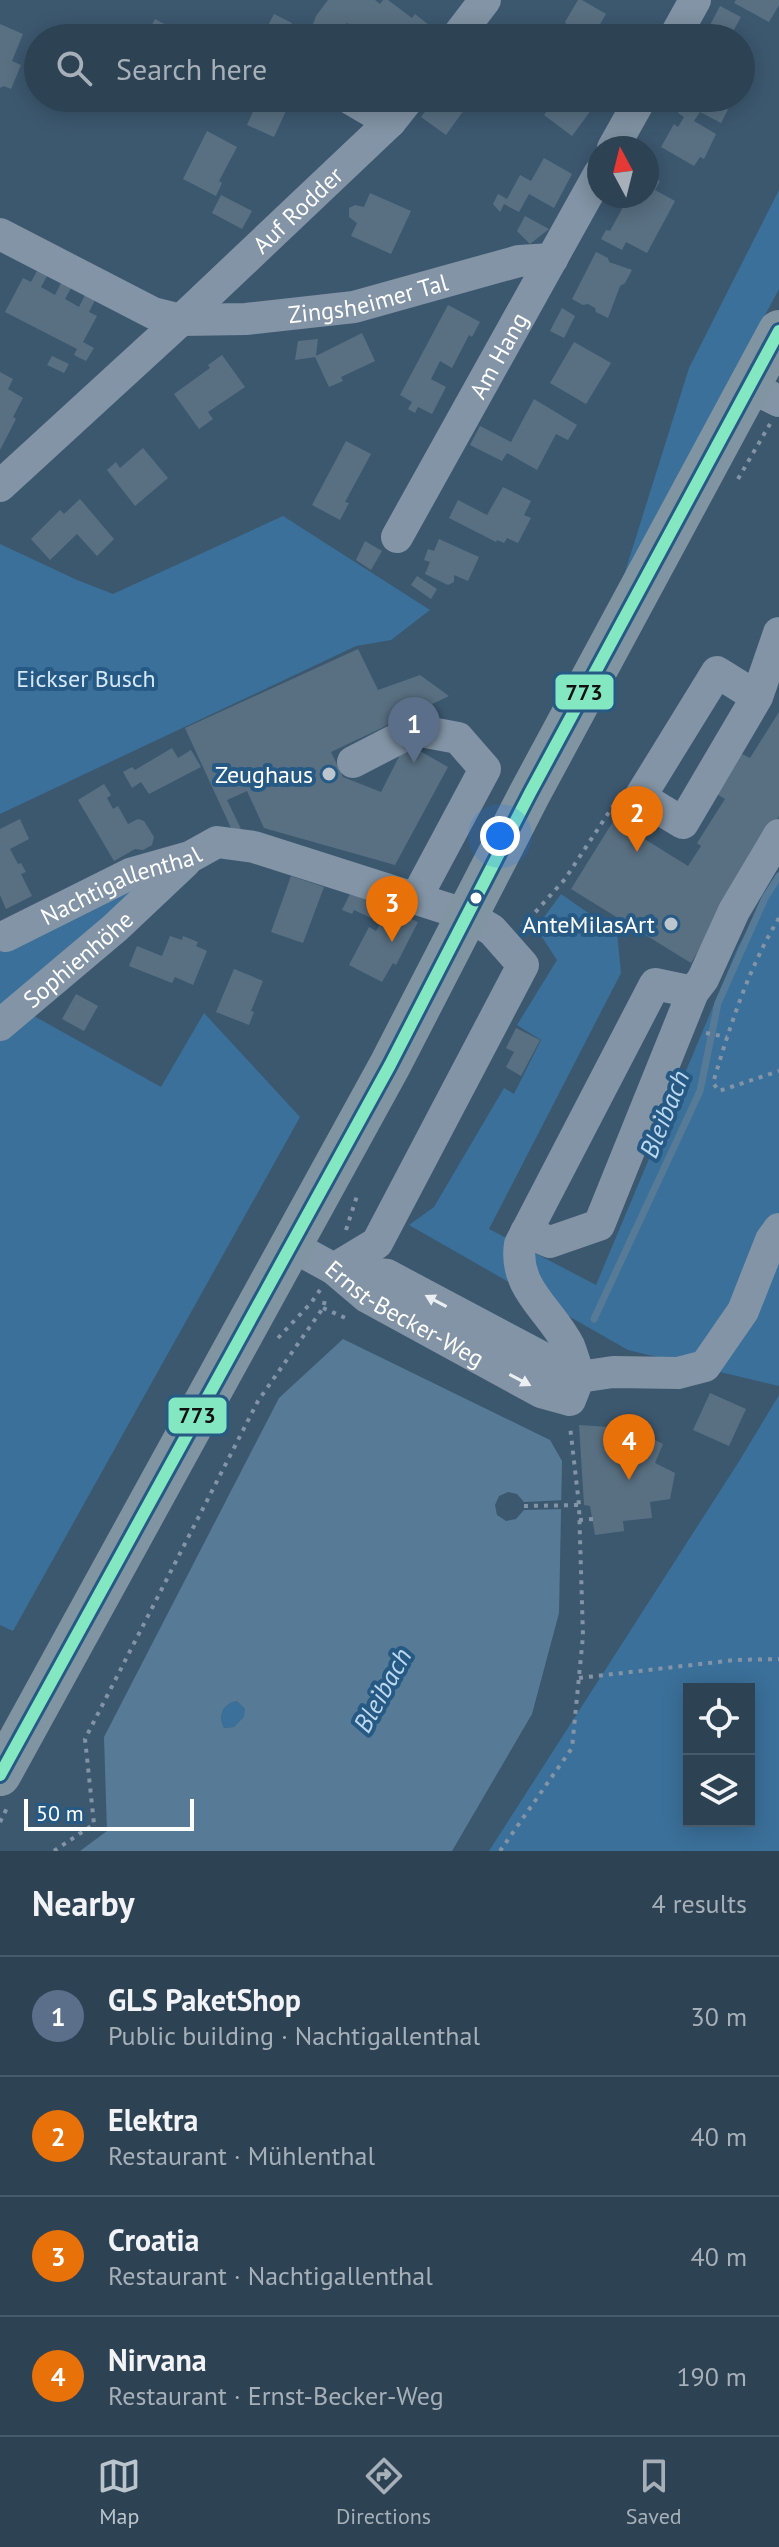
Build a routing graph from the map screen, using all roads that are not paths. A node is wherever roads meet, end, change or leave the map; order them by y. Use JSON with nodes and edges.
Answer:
{"nodes":[{"id":1,"x":485,"y":0,"type":"edge"},
{"id":2,"x":695,"y":0,"type":"edge"},
{"id":3,"x":467,"y":24,"type":"edge"},
{"id":4,"x":682,"y":24,"type":"edge"},
{"id":5,"x":398,"y":112,"type":"edge"},
{"id":6,"x":633,"y":112,"type":"edge"},
{"id":7,"x":620,"y":136,"type":"edge"},
{"id":8,"x":587,"y":196,"type":"edge"},
{"id":9,"x":0,"y":234,"type":"edge"},
{"id":10,"x":552,"y":259,"type":"junction"},
{"id":11,"x":181,"y":320,"type":"junction"},
{"id":12,"x":779,"y":331,"type":"edge"},
{"id":13,"x":764,"y":394,"type":"edge"},
{"id":14,"x":0,"y":486,"type":"edge"},
{"id":15,"x":397,"y":537,"type":"dead end"},
{"id":16,"x":777,"y":646,"type":"edge"},
{"id":17,"x":757,"y":697,"type":"junction"},
{"id":18,"x":353,"y":762,"type":"dead end"},
{"id":19,"x":485,"y":769,"type":"junction"},
{"id":20,"x":530,"y":793,"type":"junction"},
{"id":21,"x":779,"y":835,"type":"edge"},
{"id":22,"x":190,"y":857,"type":"junction"},
{"id":23,"x":416,"y":898,"type":"junction"},
{"id":24,"x":467,"y":915,"type":"junction"},
{"id":25,"x":6,"y":936,"type":"dead end"},
{"id":26,"x":693,"y":992,"type":"junction"},
{"id":27,"x":0,"y":1025,"type":"edge"},
{"id":28,"x":591,"y":1108,"type":"junction"},
{"id":29,"x":638,"y":1127,"type":"junction"},
{"id":30,"x":779,"y":1229,"type":"edge"},
{"id":31,"x":526,"y":1232,"type":"junction"},
{"id":32,"x":292,"y":1246,"type":"junction"},
{"id":33,"x":334,"y":1269,"type":"junction"},
{"id":34,"x":579,"y":1377,"type":"junction"},
{"id":35,"x":0,"y":1775,"type":"edge"}],
"edges":[{"from":1,"to":3,"type":"street"},
{"from":2,"to":4,"type":"street"},
{"from":5,"to":11,"type":"street","name":"Auf Rodder"},
{"from":6,"to":7,"type":"street"},
{"from":8,"to":10,"type":"street","name":"Am Hang"},
{"from":9,"to":11,"type":"street","name":"Zingsheimer Tal"},
{"from":10,"to":11,"type":"street","name":"Zingsheimer Tal"},
{"from":10,"to":15,"type":"street","name":"Am Hang"},
{"from":11,"to":14,"type":"street"},
{"from":12,"to":13,"type":"main road"},
{"from":13,"to":20,"type":"main road"},
{"from":16,"to":17,"type":"street"},
{"from":17,"to":17,"type":"street"},
{"from":18,"to":19,"type":"street"},
{"from":19,"to":20,"type":"street"},
{"from":19,"to":23,"type":"street"},
{"from":20,"to":24,"type":"main road"},
{"from":21,"to":26,"type":"street"},
{"from":22,"to":23,"type":"street","name":"Nachtigallenthal"},
{"from":22,"to":25,"type":"street","name":"Nachtigallenthal"},
{"from":22,"to":27,"type":"street","name":"Sophienhöhe"},
{"from":23,"to":24,"type":"street","name":"Nachtigallenthal"},
{"from":24,"to":32,"type":"main road"},
{"from":24,"to":33,"type":"street","name":"Nachtigallenthal"},
{"from":26,"to":28,"type":"street"},
{"from":26,"to":29,"type":"street"},
{"from":28,"to":29,"type":"street"},
{"from":28,"to":31,"type":"street"},
{"from":29,"to":31,"type":"street"},
{"from":30,"to":34,"type":"street"},
{"from":31,"to":34,"type":"street"},
{"from":32,"to":33,"type":"street"},
{"from":32,"to":35,"type":"main road"},
{"from":33,"to":34,"type":"street","name":"Ernst-Becker-Weg"}]}
